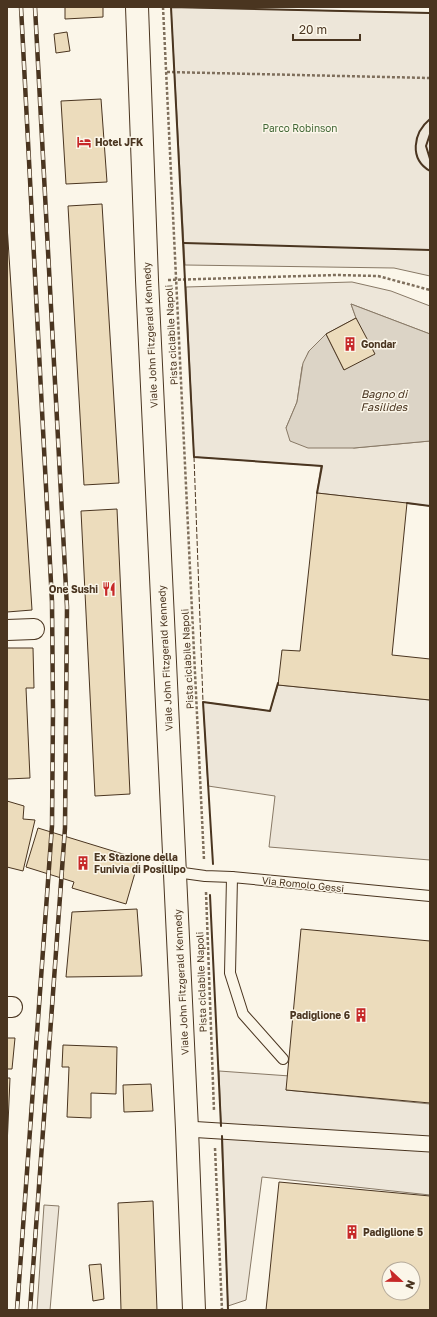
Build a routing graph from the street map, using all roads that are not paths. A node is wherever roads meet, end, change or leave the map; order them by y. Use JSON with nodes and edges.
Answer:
{"nodes":[{"id":1,"x":137,"y":7,"type":"edge"},
{"id":2,"x":34,"y":628,"type":"dead end"},
{"id":3,"x":7,"y":630,"type":"edge"},
{"id":4,"x":176,"y":872,"type":"junction"},
{"id":5,"x":232,"y":877,"type":"junction"},
{"id":6,"x":430,"y":896,"type":"edge"},
{"id":7,"x":284,"y":1060,"type":"dead end"},
{"id":8,"x":187,"y":1129,"type":"junction"},
{"id":9,"x":430,"y":1144,"type":"edge"},
{"id":10,"x":194,"y":1310,"type":"edge"}],
"edges":[{"from":1,"to":4,"type":"main road","name":"Viale John Fitzgerald Kennedy"},
{"from":2,"to":3,"type":"street"},
{"from":4,"to":5,"type":"lane","name":"Via Romolo Gessi"},
{"from":4,"to":8,"type":"main road","name":"Viale John Fitzgerald Kennedy"},
{"from":5,"to":6,"type":"lane","name":"Via Romolo Gessi"},
{"from":5,"to":7,"type":"lane"},
{"from":8,"to":9,"type":"street"},
{"from":8,"to":10,"type":"main road","name":"Viale John Fitzgerald Kennedy"}]}
